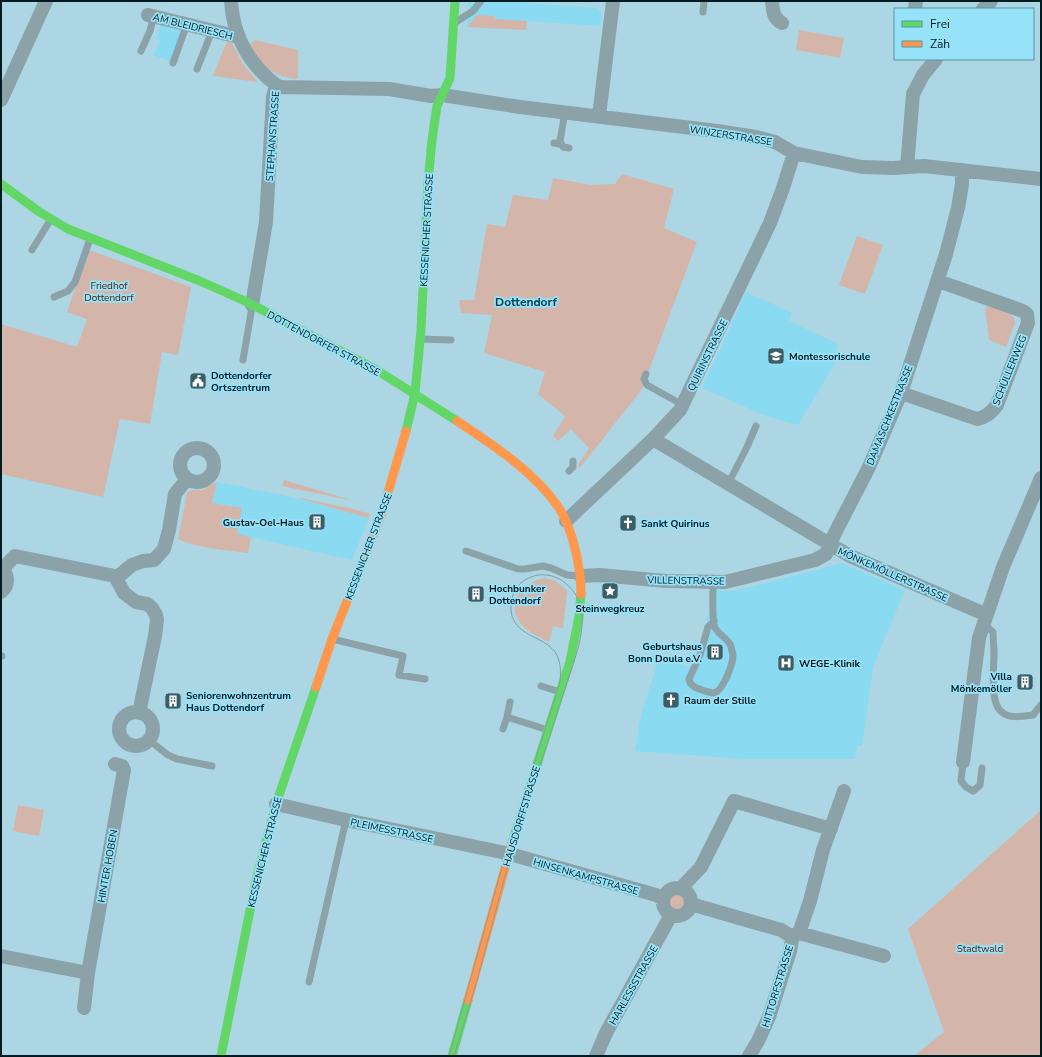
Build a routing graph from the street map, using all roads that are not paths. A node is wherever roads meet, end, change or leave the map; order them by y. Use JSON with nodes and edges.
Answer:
{"nodes":[{"id":1,"x":46,"y":1,"type":"edge"},
{"id":2,"x":231,"y":1,"type":"edge"},
{"id":3,"x":455,"y":1,"type":"edge"},
{"id":4,"x":481,"y":1,"type":"edge"},
{"id":5,"x":613,"y":1,"type":"edge"},
{"id":6,"x":704,"y":1,"type":"edge"},
{"id":7,"x":772,"y":1,"type":"edge"},
{"id":8,"x":703,"y":12,"type":"dead end"},
{"id":9,"x":151,"y":15,"type":"joint"},
{"id":10,"x":782,"y":23,"type":"dead end"},
{"id":11,"x":187,"y":24,"type":"junction"},
{"id":12,"x":454,"y":24,"type":"junction"},
{"id":13,"x":212,"y":31,"type":"junction"},
{"id":14,"x":238,"y":37,"type":"junction"},
{"id":15,"x":141,"y":51,"type":"dead end"},
{"id":16,"x":932,"y":60,"type":"edge"},
{"id":17,"x":173,"y":63,"type":"dead end"},
{"id":18,"x":197,"y":69,"type":"dead end"},
{"id":19,"x":276,"y":85,"type":"junction"},
{"id":20,"x":442,"y":95,"type":"junction"},
{"id":21,"x":1,"y":100,"type":"edge"},
{"id":22,"x":565,"y":112,"type":"junction"},
{"id":23,"x":599,"y":116,"type":"junction"},
{"id":24,"x":569,"y":148,"type":"dead end"},
{"id":25,"x":794,"y":154,"type":"junction"},
{"id":26,"x":907,"y":167,"type":"junction"},
{"id":27,"x":962,"y":170,"type":"junction"},
{"id":28,"x":1041,"y":179,"type":"edge"},
{"id":29,"x":1,"y":184,"type":"edge"},
{"id":30,"x":51,"y":219,"type":"junction"},
{"id":31,"x":90,"y":238,"type":"junction"},
{"id":32,"x":32,"y":250,"type":"dead end"},
{"id":33,"x":938,"y":281,"type":"junction"},
{"id":34,"x":54,"y":297,"type":"dead end"},
{"id":35,"x":252,"y":305,"type":"junction"},
{"id":36,"x":420,"y":339,"type":"junction"},
{"id":37,"x":451,"y":340,"type":"dead end"},
{"id":38,"x":243,"y":360,"type":"dead end"},
{"id":39,"x":646,"y":374,"type":"dead end"},
{"id":40,"x":415,"y":393,"type":"junction"},
{"id":41,"x":901,"y":393,"type":"junction"},
{"id":42,"x":683,"y":405,"type":"junction"},
{"id":43,"x":756,"y":426,"type":"dead end"},
{"id":44,"x":653,"y":439,"type":"junction"},
{"id":45,"x":573,"y":461,"type":"dead end"},
{"id":46,"x":569,"y":471,"type":"dead end"},
{"id":47,"x":1041,"y":478,"type":"edge"},
{"id":48,"x":187,"y":479,"type":"dead end"},
{"id":49,"x":728,"y":484,"type":"junction"},
{"id":50,"x":554,"y":486,"type":"dead end"},
{"id":51,"x":547,"y":493,"type":"junction"},
{"id":52,"x":566,"y":521,"type":"junction"},
{"id":53,"x":830,"y":546,"type":"junction"},
{"id":54,"x":466,"y":551,"type":"dead end"},
{"id":55,"x":2,"y":567,"type":"edge"},
{"id":56,"x":115,"y":576,"type":"junction"},
{"id":57,"x":581,"y":576,"type":"junction"},
{"id":58,"x":713,"y":582,"type":"junction"},
{"id":59,"x":1,"y":592,"type":"edge"},
{"id":60,"x":985,"y":620,"type":"junction"},
{"id":61,"x":714,"y":621,"type":"junction"},
{"id":62,"x":332,"y":639,"type":"junction"},
{"id":63,"x":425,"y":679,"type":"dead end"},
{"id":64,"x":541,"y":686,"type":"dead end"},
{"id":65,"x":560,"y":692,"type":"junction"},
{"id":66,"x":510,"y":702,"type":"dead end"},
{"id":67,"x":1041,"y":705,"type":"edge"},
{"id":68,"x":138,"y":713,"type":"junction"},
{"id":69,"x":507,"y":717,"type":"junction"},
{"id":70,"x":503,"y":729,"type":"dead end"},
{"id":71,"x":548,"y":730,"type":"junction"},
{"id":72,"x":149,"y":740,"type":"junction"},
{"id":73,"x":963,"y":762,"type":"joint"},
{"id":74,"x":115,"y":764,"type":"dead end"},
{"id":75,"x":212,"y":766,"type":"dead end"},
{"id":76,"x":982,"y":768,"type":"dead end"},
{"id":77,"x":844,"y":791,"type":"dead end"},
{"id":78,"x":276,"y":804,"type":"junction"},
{"id":79,"x":346,"y":820,"type":"junction"},
{"id":80,"x":831,"y":829,"type":"junction"},
{"id":81,"x":509,"y":854,"type":"junction"},
{"id":82,"x":681,"y":888,"type":"junction"},
{"id":83,"x":663,"y":899,"type":"junction"},
{"id":84,"x":692,"y":904,"type":"junction"},
{"id":85,"x":671,"y":915,"type":"junction"},
{"id":86,"x":795,"y":934,"type":"junction"},
{"id":87,"x":1,"y":956,"type":"edge"},
{"id":88,"x":884,"y":956,"type":"dead end"},
{"id":89,"x":88,"y":973,"type":"junction"},
{"id":90,"x":309,"y":982,"type":"dead end"},
{"id":91,"x":84,"y":1008,"type":"dead end"},
{"id":92,"x":221,"y":1056,"type":"edge"},
{"id":93,"x":452,"y":1056,"type":"edge"},
{"id":94,"x":596,"y":1056,"type":"edge"},
{"id":95,"x":749,"y":1056,"type":"edge"}],
"edges":[{"from":1,"to":21,"type":"street"},
{"from":2,"to":14,"type":"street","name":"AM BLEIDRIESCH"},
{"from":3,"to":12,"type":"main road","name":"KESSENICHER STRASSE"},
{"from":4,"to":12,"type":"lane"},
{"from":5,"to":23,"type":"street"},
{"from":6,"to":8,"type":"lane"},
{"from":7,"to":10,"type":"street"},
{"from":9,"to":11,"type":"street","name":"AM BLEIDRIESCH"},
{"from":9,"to":15,"type":"lane"},
{"from":11,"to":13,"type":"street","name":"AM BLEIDRIESCH"},
{"from":11,"to":17,"type":"lane"},
{"from":12,"to":20,"type":"main road","name":"KESSENICHER STRASSE"},
{"from":13,"to":14,"type":"street","name":"AM BLEIDRIESCH"},
{"from":13,"to":18,"type":"lane"},
{"from":14,"to":19,"type":"street","name":"AM BLEIDRIESCH"},
{"from":16,"to":26,"type":"street"},
{"from":19,"to":20,"type":"street","name":"STEPHANSTRASSE"},
{"from":19,"to":35,"type":"street","name":"STEPHANSTRASSE"},
{"from":20,"to":22,"type":"street","name":"WINZERSTRASSE"},
{"from":20,"to":36,"type":"main road","name":"KESSENICHER STRASSE"},
{"from":22,"to":23,"type":"street","name":"WINZERSTRASSE"},
{"from":22,"to":24,"type":"lane"},
{"from":23,"to":25,"type":"street","name":"WINZERSTRASSE"},
{"from":25,"to":26,"type":"street","name":"WINZERSTRASSE"},
{"from":25,"to":42,"type":"street","name":"QUIRINSTRASSE"},
{"from":26,"to":27,"type":"street","name":"WINZERSTRASSE"},
{"from":27,"to":28,"type":"street","name":"WINZERSTRASSE"},
{"from":27,"to":33,"type":"street","name":"DAMASCHKESTRASSE"},
{"from":29,"to":30,"type":"main road","name":"DOTTENDORFER STRASSE"},
{"from":30,"to":31,"type":"main road","name":"DOTTENDORFER STRASSE"},
{"from":30,"to":32,"type":"lane"},
{"from":31,"to":34,"type":"lane"},
{"from":31,"to":35,"type":"main road","name":"DOTTENDORFER STRASSE"},
{"from":33,"to":41,"type":"street","name":"DAMASCHKESTRASSE"},
{"from":33,"to":41,"type":"street","name":"SCHÜLLERWEG"},
{"from":35,"to":38,"type":"lane"},
{"from":35,"to":40,"type":"main road","name":"DOTTENDORFER STRASSE"},
{"from":36,"to":37,"type":"lane"},
{"from":36,"to":40,"type":"main road","name":"KESSENICHER STRASSE"},
{"from":39,"to":42,"type":"lane"},
{"from":40,"to":51,"type":"main road","name":"DOTTENDORFER STRASSE"},
{"from":40,"to":62,"type":"main road","name":"KESSENICHER STRASSE"},
{"from":41,"to":53,"type":"street","name":"DAMASCHKESTRASSE"},
{"from":42,"to":44,"type":"street","name":"QUIRINSTRASSE"},
{"from":43,"to":49,"type":"lane"},
{"from":44,"to":49,"type":"street","name":"MÖNKEMÖLLERSTRASSE"},
{"from":44,"to":52,"type":"street","name":"QUIRINSTRASSE"},
{"from":45,"to":46,"type":"lane"},
{"from":47,"to":60,"type":"street"},
{"from":48,"to":56,"type":"street"},
{"from":49,"to":53,"type":"street","name":"MÖNKEMÖLLERSTRASSE"},
{"from":50,"to":51,"type":"lane"},
{"from":51,"to":52,"type":"main road","name":"DOTTENDORFER STRASSE"},
{"from":52,"to":57,"type":"main road","name":"DOTTENDORFER STRASSE"},
{"from":53,"to":58,"type":"street","name":"VILLENSTRASSE"},
{"from":53,"to":60,"type":"street","name":"MÖNKEMÖLLERSTRASSE"},
{"from":54,"to":57,"type":"lane"},
{"from":55,"to":56,"type":"street"},
{"from":55,"to":59,"type":"street"},
{"from":56,"to":68,"type":"street"},
{"from":57,"to":58,"type":"street","name":"VILLENSTRASSE"},
{"from":57,"to":65,"type":"main road","name":"HAUSDORFFSTRASSE"},
{"from":58,"to":61,"type":"lane"},
{"from":60,"to":67,"type":"lane"},
{"from":60,"to":73,"type":"street"},
{"from":61,"to":61,"type":"lane"},
{"from":62,"to":63,"type":"lane"},
{"from":62,"to":78,"type":"main road","name":"KESSENICHER STRASSE"},
{"from":64,"to":65,"type":"lane"},
{"from":65,"to":71,"type":"main road","name":"HAUSDORFFSTRASSE"},
{"from":66,"to":69,"type":"lane"},
{"from":68,"to":72,"type":"street"},
{"from":68,"to":72,"type":"street"},
{"from":69,"to":70,"type":"lane"},
{"from":69,"to":71,"type":"lane"},
{"from":71,"to":81,"type":"main road","name":"HAUSDORFFSTRASSE"},
{"from":72,"to":75,"type":"lane"},
{"from":73,"to":76,"type":"lane"},
{"from":74,"to":89,"type":"street","name":"HINTER HOBEN"},
{"from":77,"to":80,"type":"street","name":"HITTORFSTRASSE"},
{"from":78,"to":79,"type":"street","name":"PLEIMESSTRASSE"},
{"from":78,"to":92,"type":"main road","name":"KESSENICHER STRASSE"},
{"from":79,"to":81,"type":"street","name":"PLEIMESSTRASSE"},
{"from":79,"to":90,"type":"lane"},
{"from":80,"to":82,"type":"street"},
{"from":80,"to":86,"type":"street","name":"HITTORFSTRASSE"},
{"from":81,"to":83,"type":"street","name":"HINSENKAMPSTRASSE"},
{"from":81,"to":93,"type":"main road","name":"HAUSDORFFSTRASSE"},
{"from":82,"to":83,"type":"street"},
{"from":82,"to":84,"type":"street"},
{"from":83,"to":85,"type":"street"},
{"from":84,"to":85,"type":"street"},
{"from":84,"to":86,"type":"street"},
{"from":85,"to":94,"type":"street","name":"HARLESSSTRASSE"},
{"from":86,"to":88,"type":"street"},
{"from":86,"to":95,"type":"street","name":"HITTORFSTRASSE"},
{"from":87,"to":89,"type":"street"},
{"from":89,"to":91,"type":"street","name":"HINTER HOBEN"}]}
